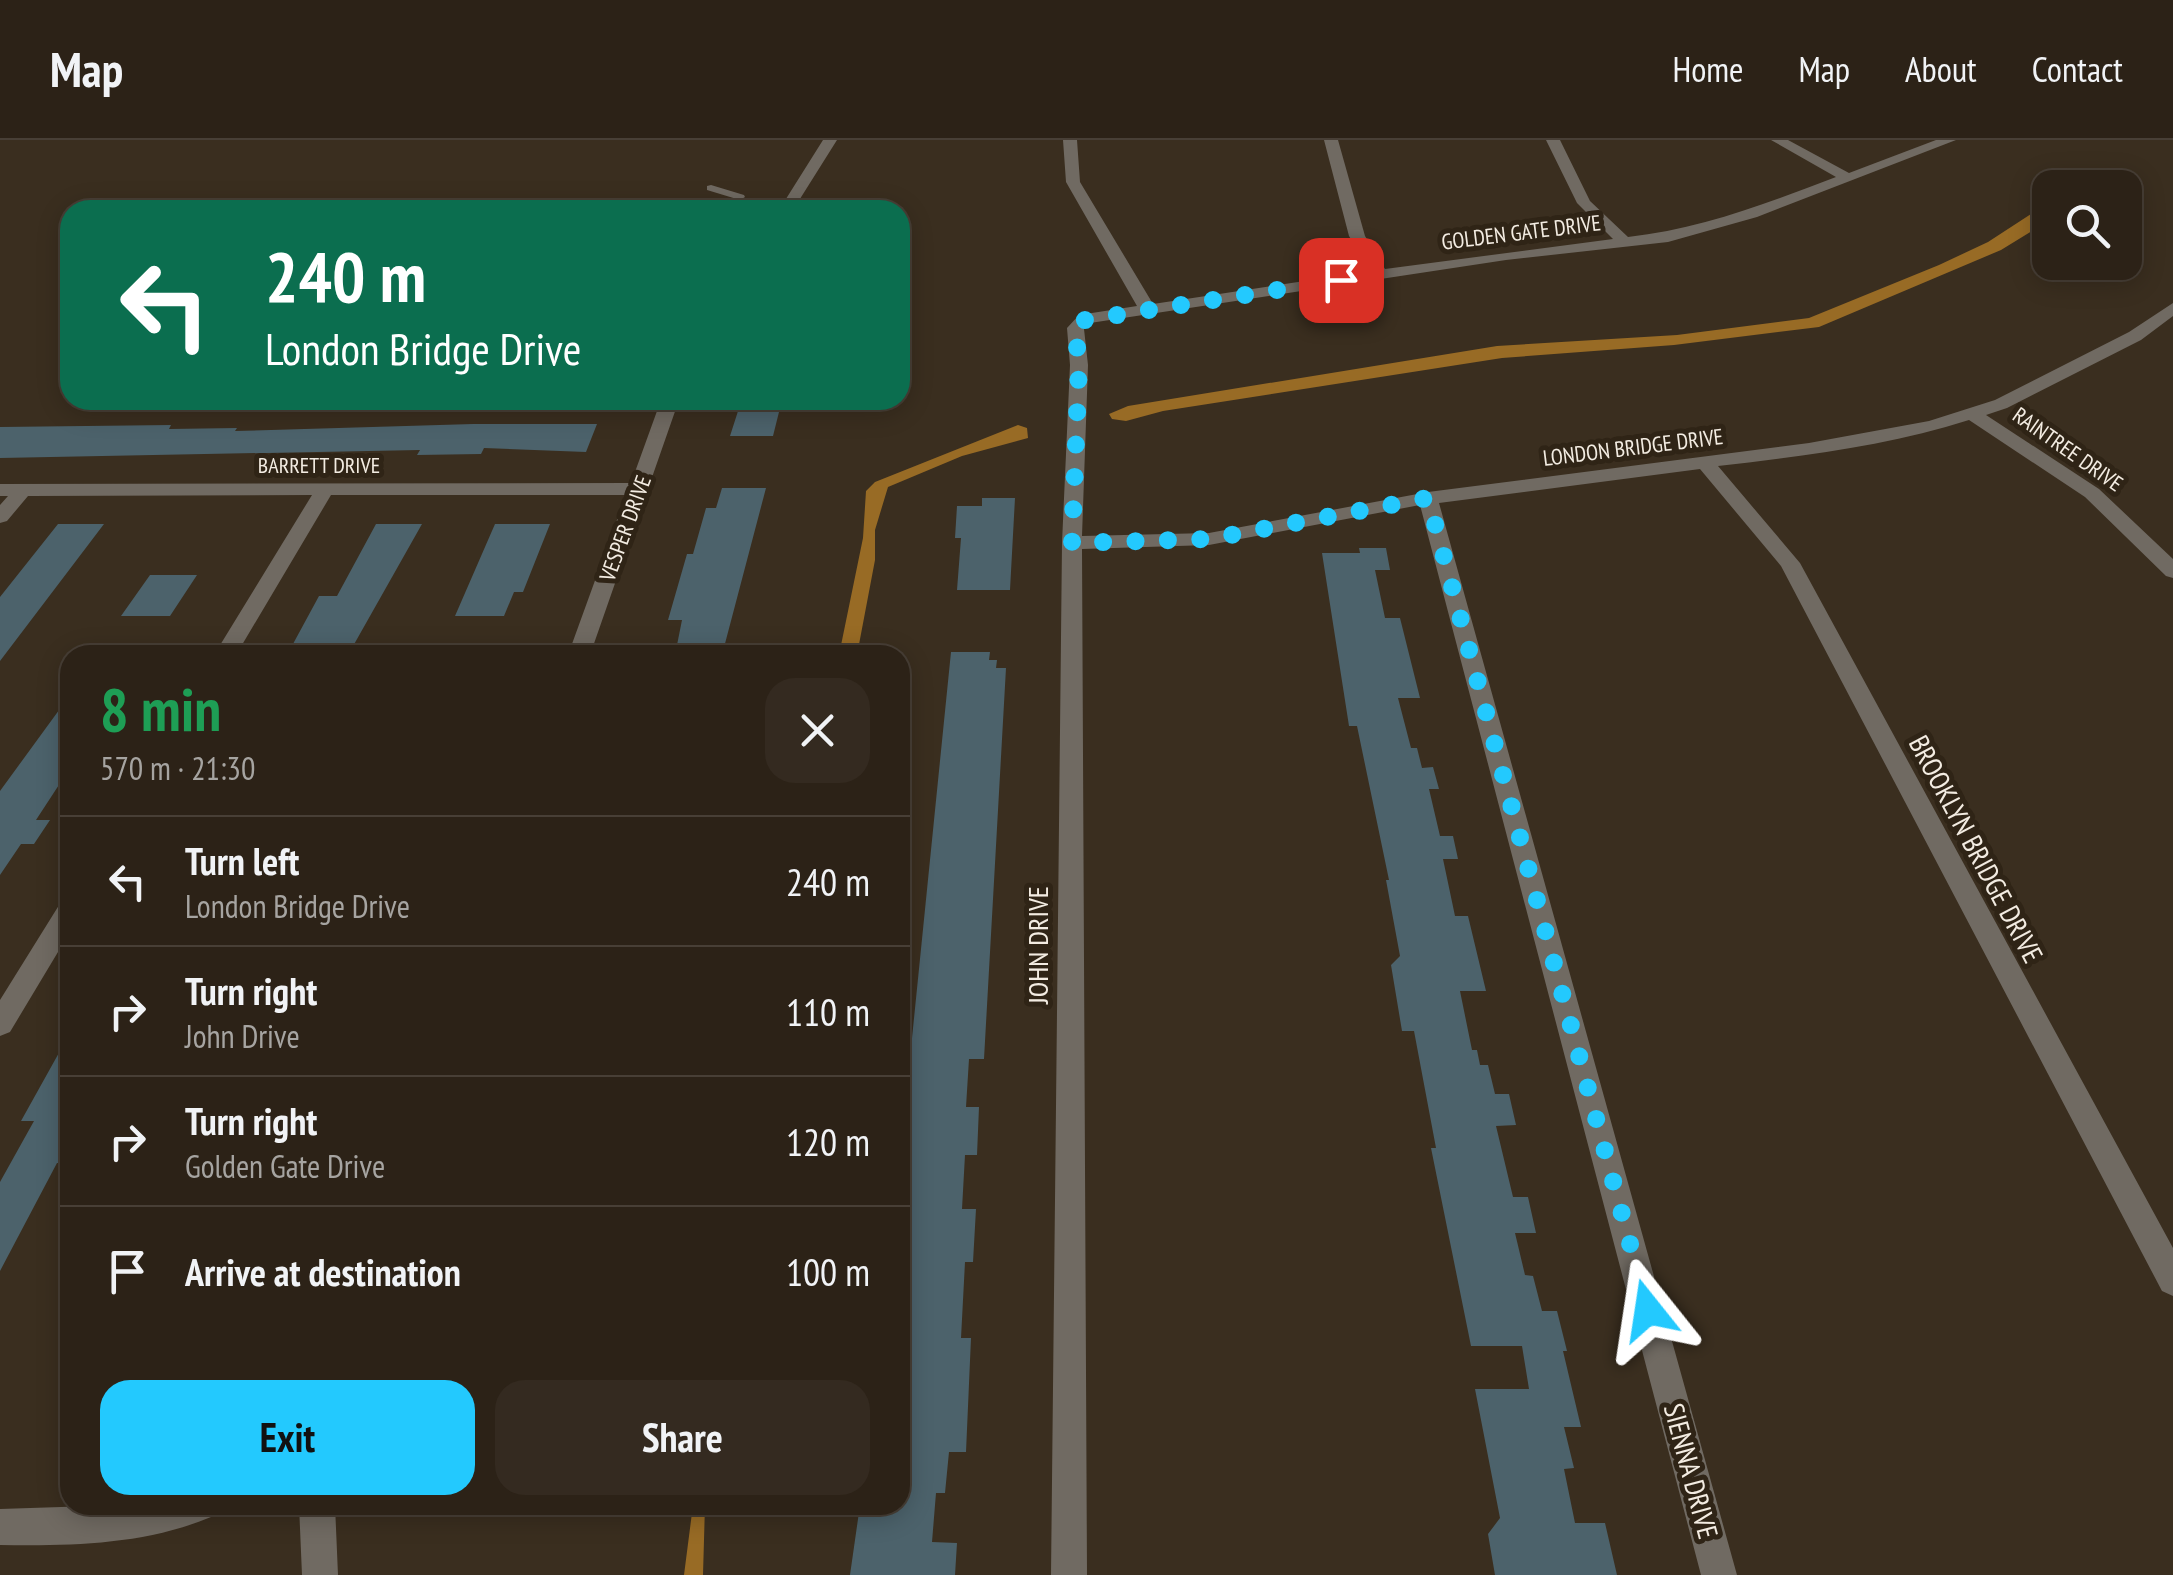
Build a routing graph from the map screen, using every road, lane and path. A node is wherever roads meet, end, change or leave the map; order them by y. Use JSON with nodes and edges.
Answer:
{"nodes":[{"id":1,"x":830,"y":140,"type":"edge"},
{"id":2,"x":1070,"y":140,"type":"edge"},
{"id":3,"x":1331,"y":140,"type":"edge"},
{"id":4,"x":1552,"y":140,"type":"edge"},
{"id":5,"x":1778,"y":140,"type":"edge"},
{"id":6,"x":1949,"y":140,"type":"edge"},
{"id":7,"x":1846,"y":178,"type":"junction"},
{"id":8,"x":712,"y":188,"type":"dead end"},
{"id":9,"x":770,"y":200,"type":"edge"},
{"id":10,"x":788,"y":200,"type":"edge"},
{"id":11,"x":1625,"y":242,"type":"junction"},
{"id":12,"x":1380,"y":274,"type":"junction"},
{"id":13,"x":2173,"y":308,"type":"edge"},
{"id":14,"x":1148,"y":310,"type":"junction"},
{"id":15,"x":1085,"y":320,"type":"joint"},
{"id":16,"x":666,"y":410,"type":"edge"},
{"id":17,"x":1974,"y":414,"type":"junction"},
{"id":18,"x":1703,"y":462,"type":"junction"},
{"id":19,"x":0,"y":490,"type":"edge"},
{"id":20,"x":23,"y":490,"type":"junction"},
{"id":21,"x":325,"y":490,"type":"junction"},
{"id":22,"x":638,"y":490,"type":"junction"},
{"id":23,"x":1428,"y":498,"type":"junction"},
{"id":24,"x":0,"y":517,"type":"edge"},
{"id":25,"x":1072,"y":543,"type":"junction"},
{"id":26,"x":2173,"y":571,"type":"edge"},
{"id":27,"x":231,"y":645,"type":"edge"},
{"id":28,"x":583,"y":645,"type":"edge"},
{"id":29,"x":60,"y":925,"type":"edge"},
{"id":30,"x":0,"y":1024,"type":"edge"},
{"id":31,"x":2173,"y":1280,"type":"edge"},
{"id":32,"x":170,"y":1515,"type":"edge"},
{"id":33,"x":317,"y":1515,"type":"edge"},
{"id":34,"x":0,"y":1528,"type":"edge"},
{"id":35,"x":320,"y":1575,"type":"edge"},
{"id":36,"x":1068,"y":1575,"type":"edge"},
{"id":37,"x":1719,"y":1575,"type":"edge"}],
"edges":[{"from":1,"to":10,"type":"street"},
{"from":2,"to":14,"type":"street"},
{"from":3,"to":12,"type":"street"},
{"from":4,"to":11,"type":"street"},
{"from":5,"to":7,"type":"street"},
{"from":6,"to":7,"type":"street","name":"GOLDEN GATE DRIVE"},
{"from":7,"to":11,"type":"street","name":"GOLDEN GATE DRIVE"},
{"from":8,"to":9,"type":"lane"},
{"from":11,"to":12,"type":"street","name":"GOLDEN GATE DRIVE"},
{"from":12,"to":14,"type":"street","name":"GOLDEN GATE DRIVE"},
{"from":13,"to":17,"type":"street","name":"LONDON BRIDGE DRIVE"},
{"from":14,"to":15,"type":"street","name":"GOLDEN GATE DRIVE"},
{"from":15,"to":25,"type":"street","name":"JOHN DRIVE"},
{"from":16,"to":22,"type":"street","name":"VESPER DRIVE"},
{"from":17,"to":18,"type":"street","name":"LONDON BRIDGE DRIVE"},
{"from":17,"to":26,"type":"street","name":"RAINTREE DRIVE"},
{"from":18,"to":23,"type":"street","name":"LONDON BRIDGE DRIVE"},
{"from":18,"to":31,"type":"street","name":"BROOKLYN BRIDGE DRIVE"},
{"from":19,"to":20,"type":"street","name":"BARRETT DRIVE"},
{"from":20,"to":21,"type":"street","name":"BARRETT DRIVE"},
{"from":20,"to":24,"type":"street"},
{"from":21,"to":22,"type":"street","name":"BARRETT DRIVE"},
{"from":21,"to":27,"type":"street"},
{"from":22,"to":28,"type":"street","name":"VESPER DRIVE"},
{"from":23,"to":25,"type":"street","name":"LONDON BRIDGE DRIVE"},
{"from":23,"to":37,"type":"street","name":"SIENNA DRIVE"},
{"from":25,"to":36,"type":"street","name":"JOHN DRIVE"},
{"from":29,"to":30,"type":"street"},
{"from":32,"to":34,"type":"street"},
{"from":33,"to":35,"type":"street"}]}
